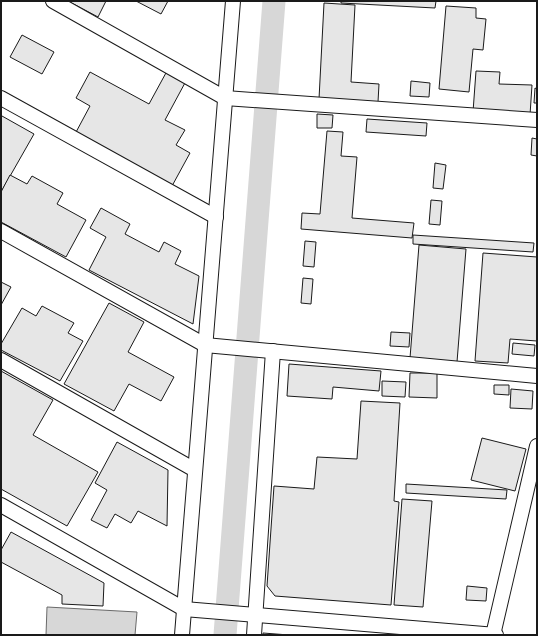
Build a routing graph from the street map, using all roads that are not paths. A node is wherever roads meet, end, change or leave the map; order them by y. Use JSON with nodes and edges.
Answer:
{"nodes":[{"id":1,"x":53,"y":1,"type":"edge"},
{"id":2,"x":233,"y":1,"type":"edge"},
{"id":3,"x":1,"y":98,"type":"edge"},
{"id":4,"x":225,"y":98,"type":"junction"},
{"id":5,"x":537,"y":120,"type":"edge"},
{"id":6,"x":216,"y":218,"type":"junction"},
{"id":7,"x":1,"y":231,"type":"edge"},
{"id":8,"x":205,"y":345,"type":"junction"},
{"id":9,"x":273,"y":351,"type":"junction"},
{"id":10,"x":1,"y":360,"type":"edge"},
{"id":11,"x":537,"y":376,"type":"edge"},
{"id":12,"x":537,"y":446,"type":"edge"},
{"id":13,"x":195,"y":470,"type":"junction"},
{"id":14,"x":1,"y":505,"type":"edge"},
{"id":15,"x":184,"y":609,"type":"junction"},
{"id":16,"x":255,"y":615,"type":"junction"},
{"id":17,"x":182,"y":635,"type":"edge"},
{"id":18,"x":254,"y":635,"type":"edge"},
{"id":19,"x":493,"y":635,"type":"edge"},
{"id":20,"x":496,"y":635,"type":"edge"}],
"edges":[{"from":1,"to":4,"type":"street"},
{"from":2,"to":4,"type":"street"},
{"from":3,"to":6,"type":"street"},
{"from":4,"to":5,"type":"street"},
{"from":4,"to":6,"type":"street"},
{"from":6,"to":8,"type":"street"},
{"from":7,"to":8,"type":"street"},
{"from":8,"to":9,"type":"street"},
{"from":8,"to":13,"type":"street"},
{"from":9,"to":11,"type":"street"},
{"from":9,"to":16,"type":"street"},
{"from":10,"to":13,"type":"street"},
{"from":12,"to":19,"type":"street"},
{"from":13,"to":15,"type":"street"},
{"from":14,"to":15,"type":"street"},
{"from":15,"to":16,"type":"street"},
{"from":15,"to":17,"type":"street"},
{"from":16,"to":18,"type":"street"},
{"from":16,"to":19,"type":"street"},
{"from":19,"to":20,"type":"street"}]}
